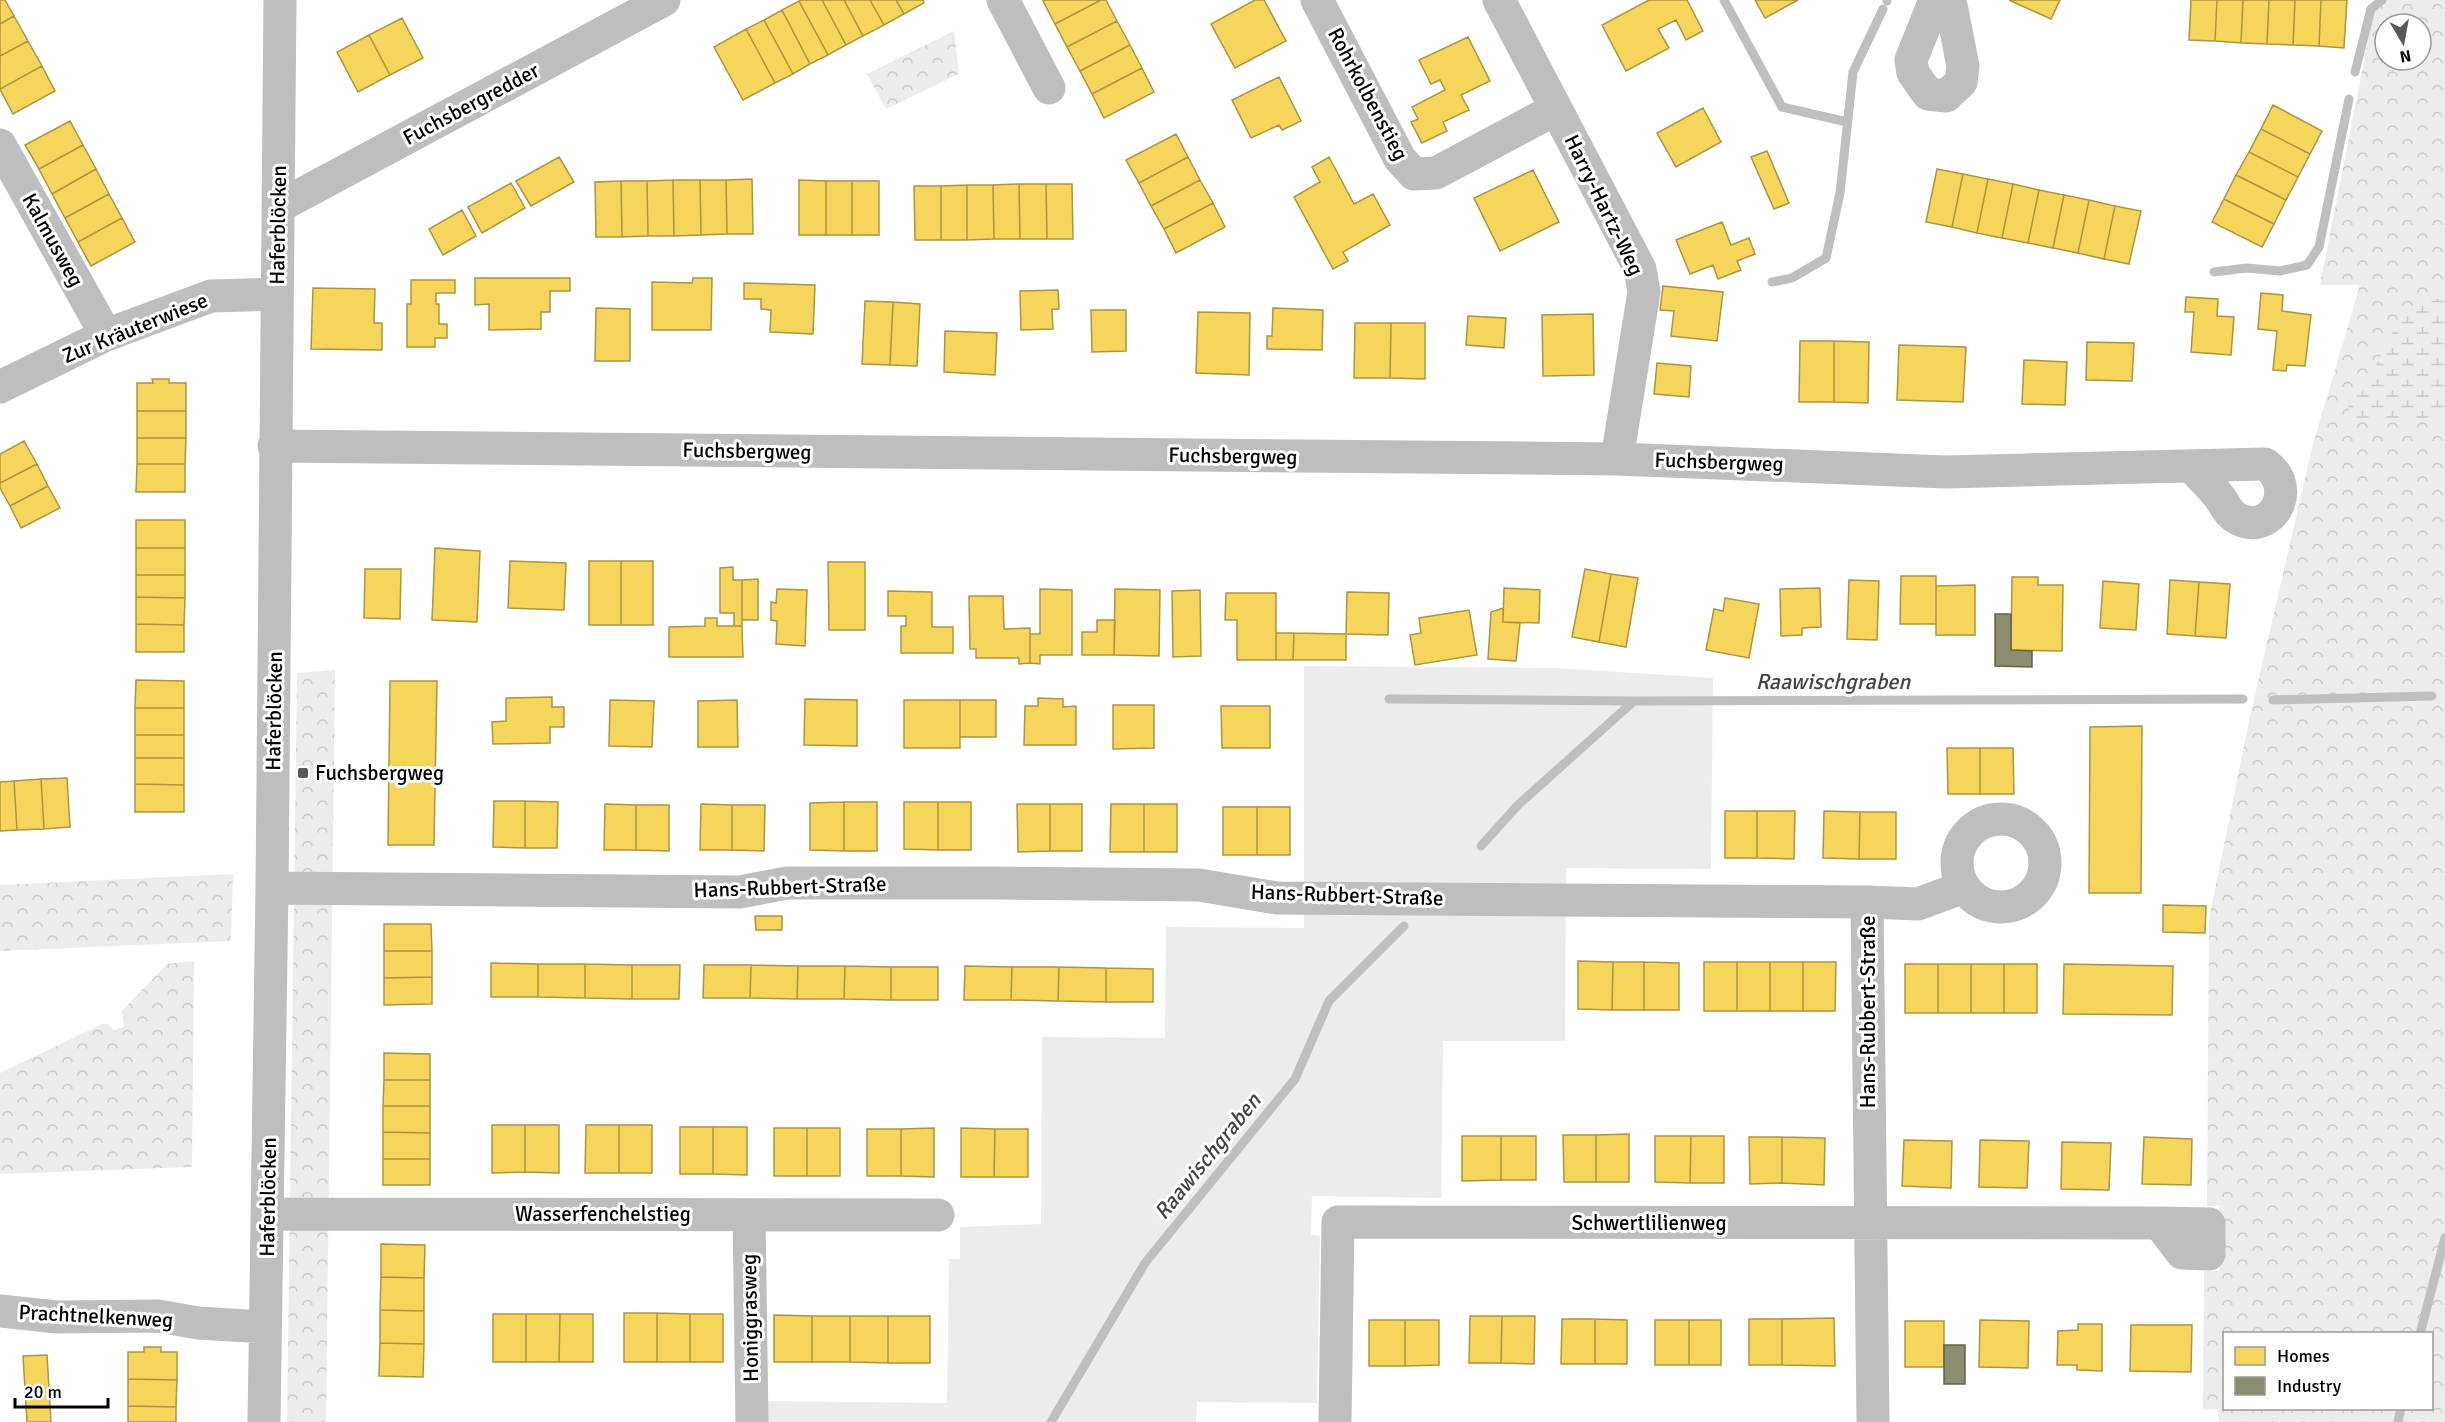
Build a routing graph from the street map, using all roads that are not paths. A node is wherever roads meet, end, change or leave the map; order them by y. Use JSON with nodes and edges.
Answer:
{"nodes":[{"id":1,"x":280,"y":0,"type":"edge"},
{"id":2,"x":664,"y":0,"type":"edge"},
{"id":3,"x":1003,"y":0,"type":"edge"},
{"id":4,"x":1317,"y":0,"type":"edge"},
{"id":5,"x":1499,"y":0,"type":"edge"},
{"id":6,"x":1935,"y":0,"type":"edge"},
{"id":7,"x":1950,"y":0,"type":"edge"},
{"id":8,"x":1049,"y":88,"type":"dead end"},
{"id":9,"x":1556,"y":109,"type":"junction"},
{"id":10,"x":0,"y":145,"type":"edge"},
{"id":11,"x":278,"y":207,"type":"junction"},
{"id":12,"x":277,"y":294,"type":"junction"},
{"id":13,"x":106,"y":335,"type":"junction"},
{"id":14,"x":0,"y":387,"type":"edge"},
{"id":15,"x":274,"y":446,"type":"junction"},
{"id":16,"x":1617,"y":459,"type":"junction"},
{"id":17,"x":2191,"y":466,"type":"dead end"},
{"id":18,"x":1964,"y":887,"type":"dead end"},
{"id":19,"x":272,"y":888,"type":"junction"},
{"id":20,"x":1867,"y":903,"type":"junction"},
{"id":21,"x":268,"y":1214,"type":"junction"},
{"id":22,"x":749,"y":1215,"type":"junction"},
{"id":23,"x":938,"y":1215,"type":"dead end"},
{"id":24,"x":1870,"y":1223,"type":"junction"},
{"id":25,"x":2159,"y":1223,"type":"dead end"},
{"id":26,"x":0,"y":1311,"type":"edge"},
{"id":27,"x":264,"y":1327,"type":"junction"},
{"id":28,"x":264,"y":1422,"type":"edge"},
{"id":29,"x":752,"y":1422,"type":"edge"},
{"id":30,"x":1335,"y":1422,"type":"edge"},
{"id":31,"x":1874,"y":1422,"type":"edge"}],
"edges":[{"from":1,"to":11,"type":"street","name":"Haferblöcken"},
{"from":2,"to":11,"type":"street","name":"Fuchsbergredder"},
{"from":3,"to":8,"type":"street"},
{"from":4,"to":9,"type":"street","name":"Rohrkolbenstieg"},
{"from":5,"to":9,"type":"street","name":"Harry-Hartz-Weg"},
{"from":6,"to":7,"type":"street"},
{"from":9,"to":16,"type":"street","name":"Harry-Hartz-Weg"},
{"from":10,"to":13,"type":"street","name":"Kalmusweg"},
{"from":11,"to":12,"type":"street","name":"Haferblöcken"},
{"from":12,"to":13,"type":"street","name":"Zur Kräuterwiese"},
{"from":12,"to":15,"type":"street","name":"Haferblöcken"},
{"from":13,"to":14,"type":"street","name":"Zur Kräuterwiese"},
{"from":15,"to":16,"type":"street","name":"Fuchsbergweg"},
{"from":15,"to":19,"type":"street","name":"Haferblöcken"},
{"from":16,"to":17,"type":"street","name":"Fuchsbergweg"},
{"from":18,"to":20,"type":"street"},
{"from":19,"to":20,"type":"street","name":"Hans-Rubbert-Straße"},
{"from":19,"to":21,"type":"street","name":"Haferblöcken"},
{"from":20,"to":24,"type":"street","name":"Hans-Rubbert-Straße"},
{"from":21,"to":22,"type":"street","name":"Wasserfenchelstieg"},
{"from":21,"to":27,"type":"street","name":"Haferblöcken"},
{"from":22,"to":23,"type":"street","name":"Wasserfenchelstieg"},
{"from":22,"to":29,"type":"street","name":"Honiggrasweg"},
{"from":24,"to":25,"type":"street","name":"Schwertlilienweg"},
{"from":24,"to":30,"type":"street","name":"Schwertlilienweg"},
{"from":24,"to":31,"type":"street","name":"Hans-Rubbert-Straße"},
{"from":26,"to":27,"type":"street","name":"Prachtnelkenweg"},
{"from":27,"to":28,"type":"street","name":"Haferblöcken"}]}
